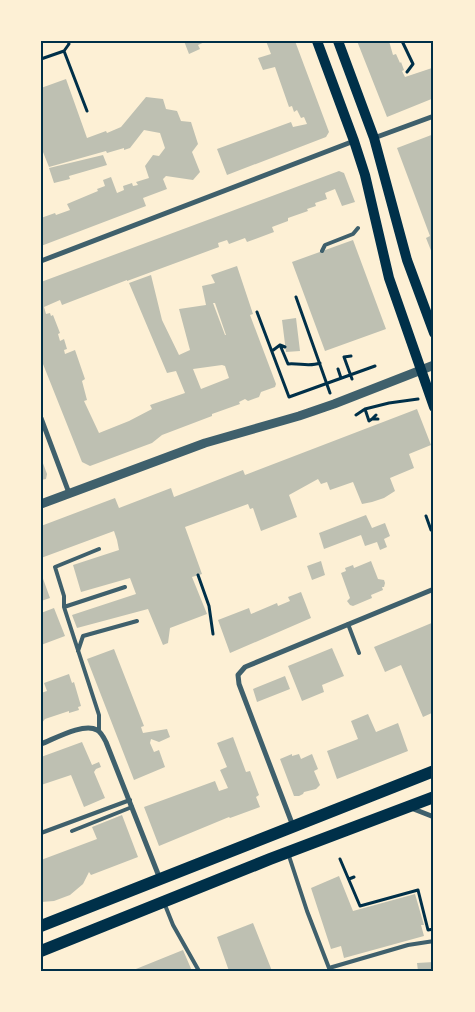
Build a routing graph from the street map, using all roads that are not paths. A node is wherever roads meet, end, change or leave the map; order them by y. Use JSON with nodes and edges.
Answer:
{"nodes":[{"id":1,"x":317,"y":41,"type":"edge"},
{"id":2,"x":338,"y":41,"type":"edge"},
{"id":3,"x":434,"y":116,"type":"edge"},
{"id":4,"x":374,"y":138,"type":"junction"},
{"id":5,"x":354,"y":141,"type":"junction"},
{"id":6,"x":358,"y":228,"type":"dead end"},
{"id":7,"x":322,"y":251,"type":"dead end"},
{"id":8,"x":41,"y":261,"type":"edge"},
{"id":9,"x":434,"y":333,"type":"edge"},
{"id":10,"x":434,"y":364,"type":"edge"},
{"id":11,"x":420,"y":370,"type":"junction"},
{"id":12,"x":434,"y":407,"type":"edge"},
{"id":13,"x":41,"y":418,"type":"edge"},
{"id":14,"x":70,"y":493,"type":"junction"},
{"id":15,"x":41,"y":504,"type":"edge"},
{"id":16,"x":99,"y":550,"type":"dead end"},
{"id":17,"x":125,"y":587,"type":"dead end"},
{"id":18,"x":434,"y":589,"type":"edge"},
{"id":19,"x":64,"y":607,"type":"junction"},
{"id":20,"x":138,"y":621,"type":"dead end"},
{"id":21,"x":348,"y":624,"type":"junction"},
{"id":22,"x":78,"y":651,"type":"junction"},
{"id":23,"x":359,"y":653,"type":"dead end"},
{"id":24,"x":99,"y":730,"type":"junction"},
{"id":25,"x":41,"y":744,"type":"edge"},
{"id":26,"x":434,"y":771,"type":"edge"},
{"id":27,"x":434,"y":797,"type":"edge"},
{"id":28,"x":130,"y":800,"type":"junction"},
{"id":29,"x":132,"y":807,"type":"junction"},
{"id":30,"x":408,"y":807,"type":"junction"},
{"id":31,"x":434,"y":817,"type":"edge"},
{"id":32,"x":293,"y":826,"type":"junction"},
{"id":33,"x":72,"y":831,"type":"dead end"},
{"id":34,"x":41,"y":833,"type":"edge"},
{"id":35,"x":288,"y":852,"type":"junction"},
{"id":36,"x":160,"y":879,"type":"junction"},
{"id":37,"x":164,"y":902,"type":"junction"},
{"id":38,"x":41,"y":926,"type":"edge"},
{"id":39,"x":434,"y":941,"type":"edge"},
{"id":40,"x":41,"y":951,"type":"edge"},
{"id":41,"x":199,"y":971,"type":"edge"}],
"edges":[{"from":1,"to":5,"type":"main road"},
{"from":2,"to":4,"type":"main road"},
{"from":3,"to":4,"type":"street"},
{"from":4,"to":9,"type":"main road"},
{"from":5,"to":8,"type":"street"},
{"from":5,"to":11,"type":"main road"},
{"from":6,"to":7,"type":"lane"},
{"from":10,"to":11,"type":"street"},
{"from":11,"to":12,"type":"main road"},
{"from":11,"to":14,"type":"street"},
{"from":13,"to":14,"type":"street"},
{"from":14,"to":15,"type":"street"},
{"from":16,"to":19,"type":"lane"},
{"from":17,"to":19,"type":"lane"},
{"from":18,"to":21,"type":"street"},
{"from":19,"to":22,"type":"lane"},
{"from":20,"to":22,"type":"lane"},
{"from":21,"to":23,"type":"lane"},
{"from":21,"to":32,"type":"street"},
{"from":22,"to":24,"type":"lane"},
{"from":24,"to":25,"type":"street"},
{"from":24,"to":28,"type":"street"},
{"from":26,"to":32,"type":"main road"},
{"from":27,"to":30,"type":"main road"},
{"from":28,"to":29,"type":"street"},
{"from":28,"to":34,"type":"lane"},
{"from":29,"to":33,"type":"lane"},
{"from":29,"to":36,"type":"street"},
{"from":30,"to":31,"type":"street"},
{"from":30,"to":35,"type":"main road"},
{"from":32,"to":36,"type":"main road"},
{"from":35,"to":37,"type":"main road"},
{"from":35,"to":39,"type":"lane"},
{"from":36,"to":38,"type":"main road"},
{"from":37,"to":40,"type":"main road"},
{"from":37,"to":41,"type":"lane"}]}
